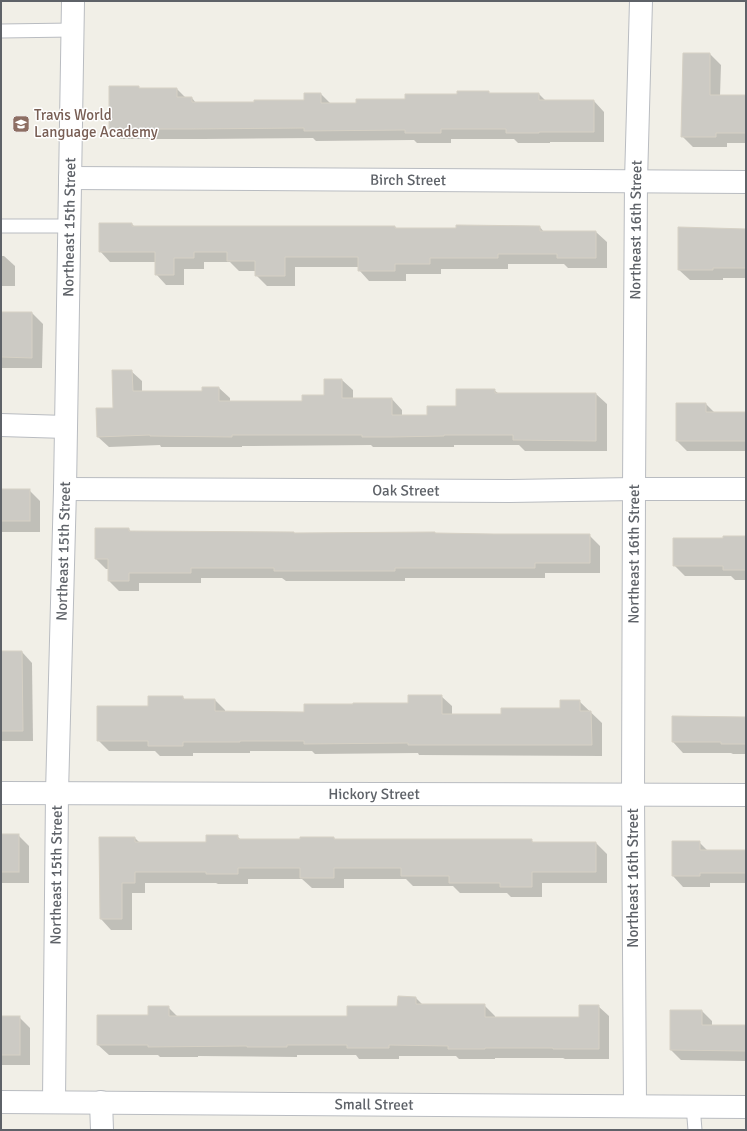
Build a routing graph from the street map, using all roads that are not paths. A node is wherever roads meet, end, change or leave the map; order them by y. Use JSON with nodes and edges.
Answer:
{"nodes":[{"id":1,"x":73,"y":1,"type":"edge"},
{"id":2,"x":641,"y":1,"type":"edge"},
{"id":3,"x":73,"y":30,"type":"junction"},
{"id":4,"x":1,"y":31,"type":"edge"},
{"id":5,"x":70,"y":178,"type":"junction"},
{"id":6,"x":636,"y":181,"type":"junction"},
{"id":7,"x":746,"y":182,"type":"edge"},
{"id":8,"x":1,"y":226,"type":"edge"},
{"id":9,"x":69,"y":226,"type":"junction"},
{"id":10,"x":1,"y":425,"type":"edge"},
{"id":11,"x":66,"y":426,"type":"junction"},
{"id":12,"x":65,"y":489,"type":"junction"},
{"id":13,"x":634,"y":489,"type":"junction"},
{"id":14,"x":746,"y":489,"type":"edge"},
{"id":15,"x":1,"y":793,"type":"edge"},
{"id":16,"x":57,"y":793,"type":"junction"},
{"id":17,"x":633,"y":795,"type":"junction"},
{"id":18,"x":746,"y":796,"type":"edge"},
{"id":19,"x":1,"y":1102,"type":"edge"},
{"id":20,"x":54,"y":1102,"type":"junction"},
{"id":21,"x":101,"y":1102,"type":"junction"},
{"id":22,"x":635,"y":1106,"type":"junction"},
{"id":23,"x":693,"y":1106,"type":"junction"},
{"id":24,"x":746,"y":1107,"type":"edge"},
{"id":25,"x":102,"y":1130,"type":"edge"},
{"id":26,"x":694,"y":1130,"type":"edge"}],
"edges":[{"from":1,"to":3,"type":"street","name":"Northeast 15th Street"},
{"from":2,"to":6,"type":"street","name":"Northeast 16th Street"},
{"from":3,"to":4,"type":"lane"},
{"from":3,"to":5,"type":"street","name":"Northeast 15th Street"},
{"from":5,"to":6,"type":"street","name":"Birch Street"},
{"from":5,"to":9,"type":"street","name":"Northeast 15th Street"},
{"from":6,"to":7,"type":"street","name":"Birch Street"},
{"from":6,"to":13,"type":"street","name":"Northeast 16th Street"},
{"from":8,"to":9,"type":"lane"},
{"from":9,"to":11,"type":"street","name":"Northeast 15th Street"},
{"from":10,"to":11,"type":"street"},
{"from":11,"to":12,"type":"street","name":"Northeast 15th Street"},
{"from":12,"to":13,"type":"street","name":"Oak Street"},
{"from":12,"to":16,"type":"street","name":"Northeast 15th Street"},
{"from":13,"to":14,"type":"street","name":"Oak Street"},
{"from":13,"to":17,"type":"street","name":"Northeast 16th Street"},
{"from":15,"to":16,"type":"street","name":"Hickory Street"},
{"from":16,"to":17,"type":"street","name":"Hickory Street"},
{"from":16,"to":20,"type":"street","name":"Northeast 15th Street"},
{"from":17,"to":18,"type":"street","name":"Hickory Street"},
{"from":17,"to":22,"type":"street","name":"Northeast 16th Street"},
{"from":19,"to":20,"type":"street","name":"Small Street"},
{"from":20,"to":21,"type":"street","name":"Small Street"},
{"from":21,"to":22,"type":"street","name":"Small Street"},
{"from":21,"to":25,"type":"street"},
{"from":22,"to":23,"type":"street","name":"Small Street"},
{"from":23,"to":24,"type":"street","name":"Small Street"},
{"from":23,"to":26,"type":"lane"}]}
